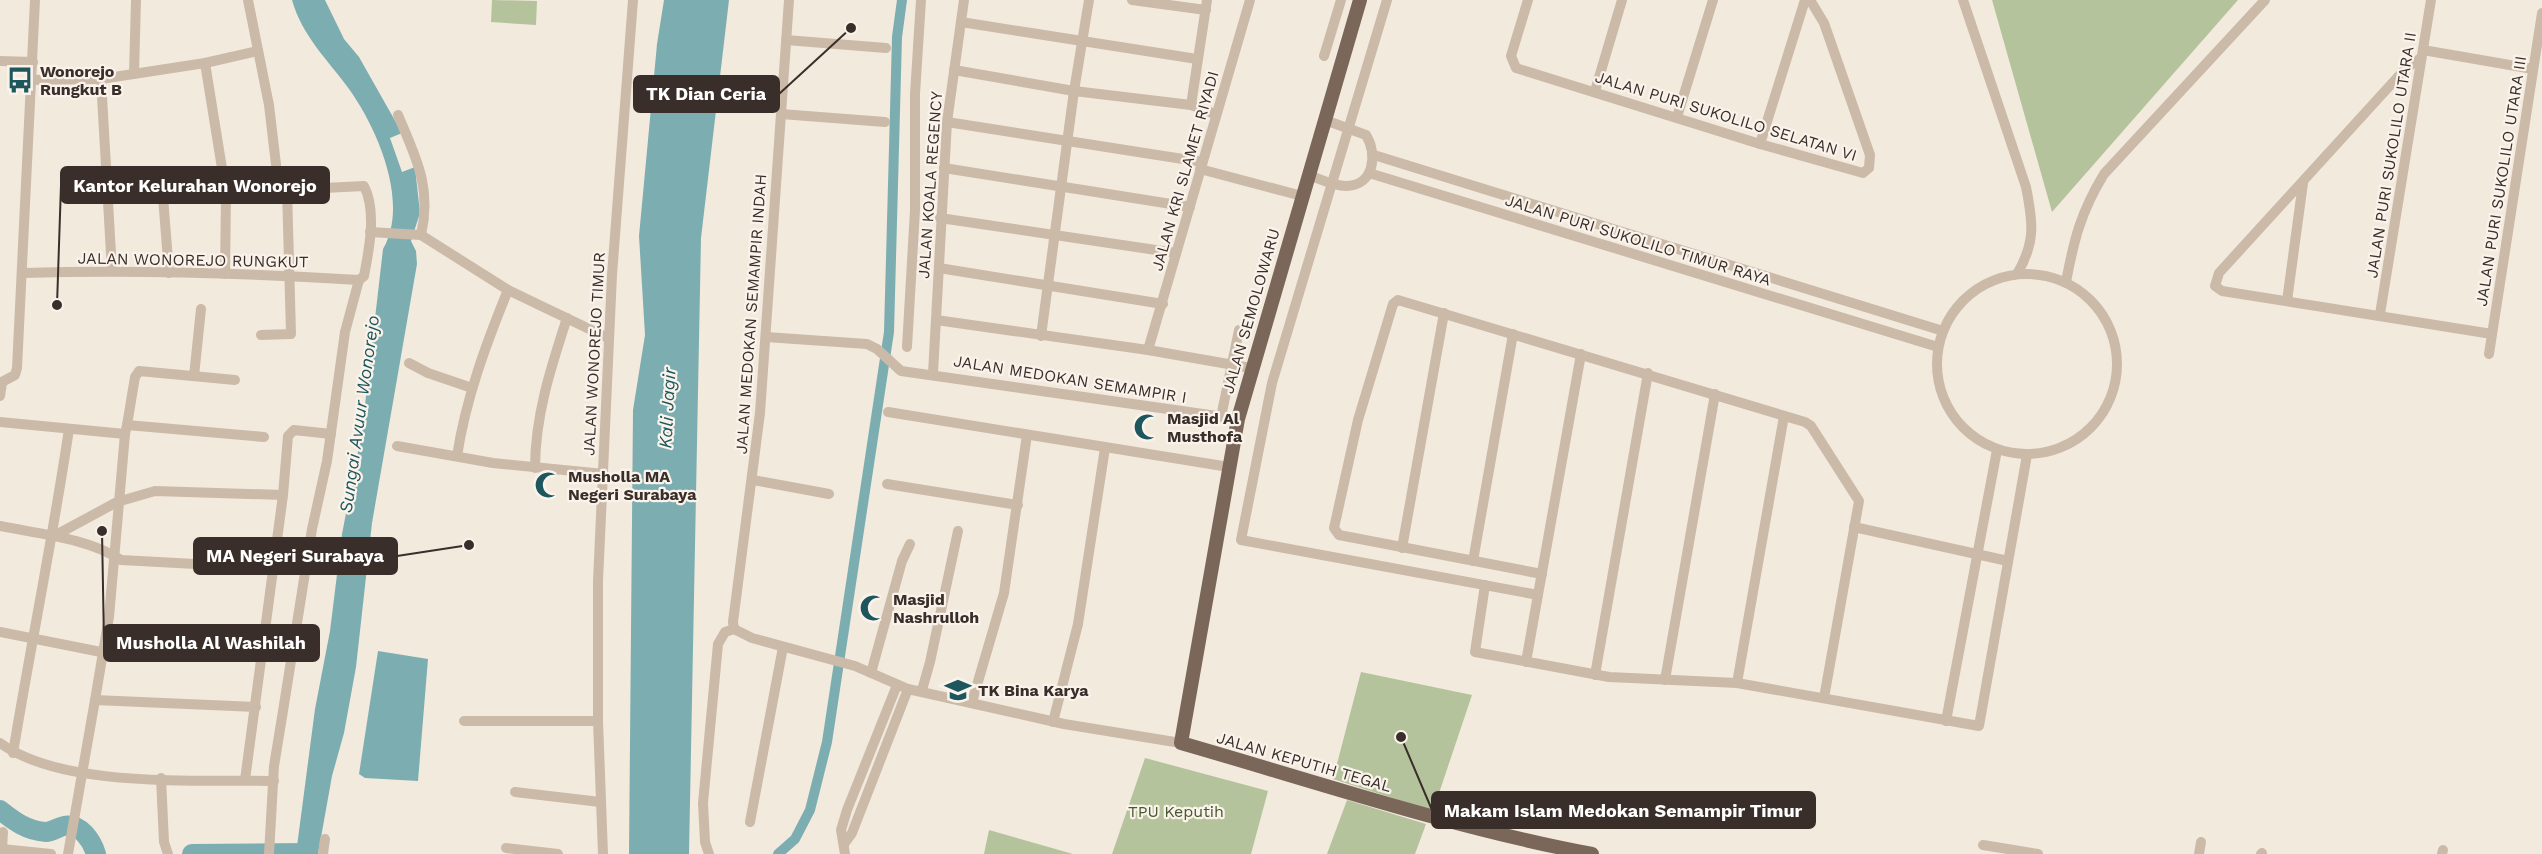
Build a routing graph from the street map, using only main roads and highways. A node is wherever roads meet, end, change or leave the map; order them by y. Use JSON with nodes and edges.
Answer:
{"nodes":[{"id":1,"x":1360,"y":0,"type":"edge"},
{"id":2,"x":1181,"y":743,"type":"joint"},
{"id":3,"x":1592,"y":854,"type":"edge"}],
"edges":[{"from":1,"to":2,"type":"main road","name":"JALAN SEMOLOWARU"},
{"from":2,"to":3,"type":"main road","name":"JALAN KEPUTIH TEGAL"}]}
